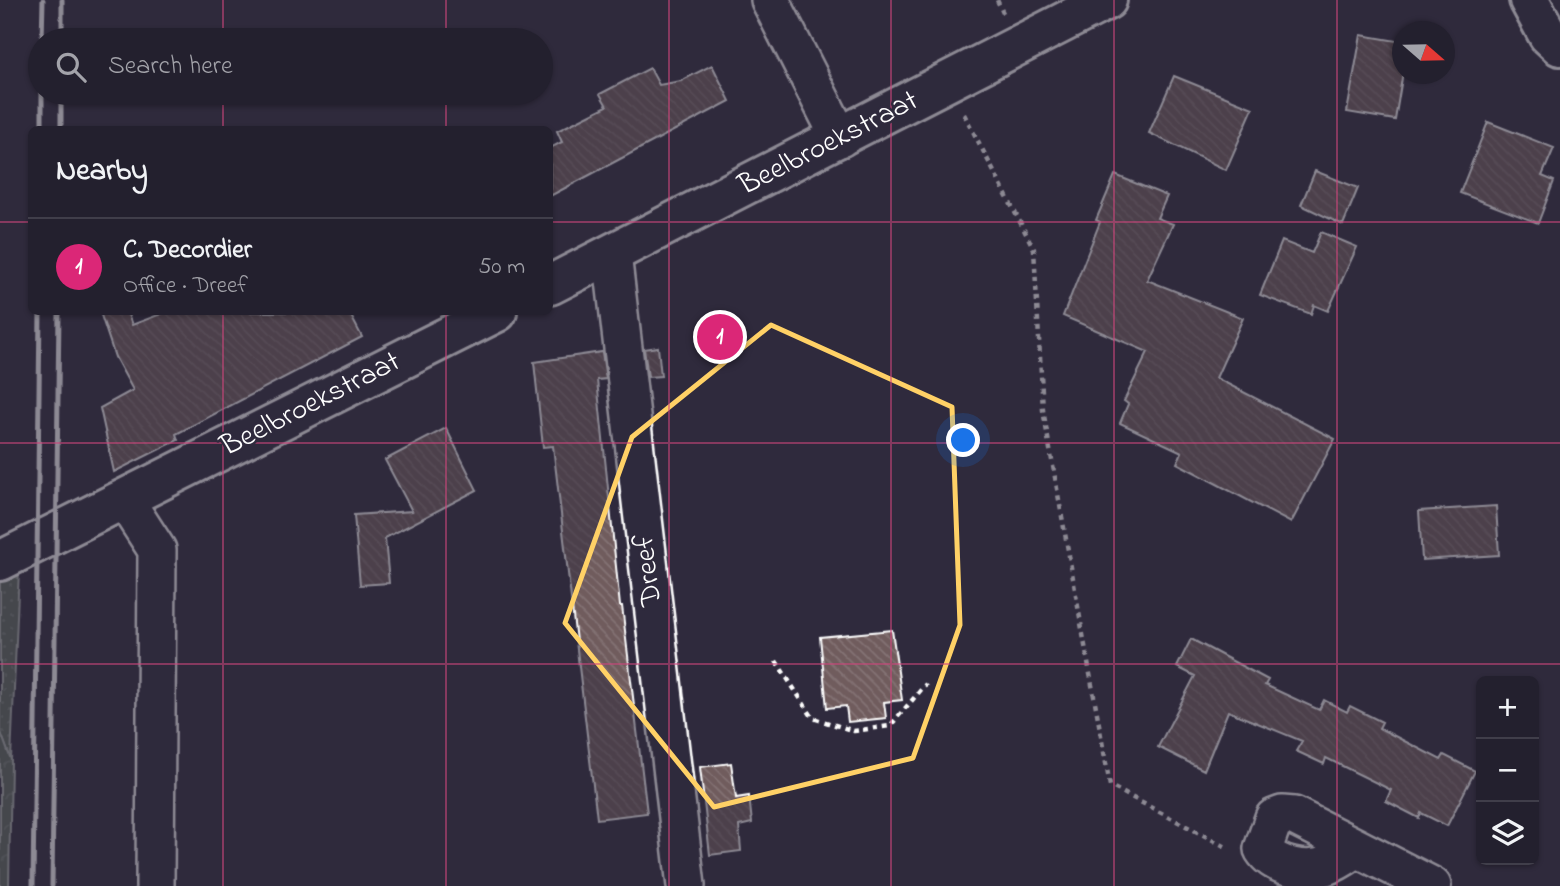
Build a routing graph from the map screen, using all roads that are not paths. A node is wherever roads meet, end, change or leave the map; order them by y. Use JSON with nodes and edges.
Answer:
{"nodes":[{"id":1,"x":770,"y":0,"type":"edge"},
{"id":2,"x":1107,"y":0,"type":"edge"},
{"id":3,"x":1529,"y":0,"type":"edge"},
{"id":4,"x":1560,"y":46,"type":"edge"},
{"id":5,"x":840,"y":138,"type":"junction"},
{"id":6,"x":612,"y":254,"type":"junction"},
{"id":7,"x":553,"y":284,"type":"edge"},
{"id":8,"x":491,"y":315,"type":"edge"},
{"id":9,"x":124,"y":499,"type":"junction"},
{"id":10,"x":0,"y":561,"type":"edge"},
{"id":11,"x":1263,"y":849,"type":"road end"},
{"id":12,"x":155,"y":886,"type":"edge"},
{"id":13,"x":686,"y":886,"type":"edge"},
{"id":14,"x":1432,"y":886,"type":"edge"}],
"edges":[{"from":1,"to":5,"type":"street"},
{"from":2,"to":5,"type":"street","name":"Beelbroekstraat"},
{"from":3,"to":4,"type":"street"},
{"from":5,"to":6,"type":"street","name":"Beelbroekstraat"},
{"from":6,"to":7,"type":"street","name":"Beelbroekstraat"},
{"from":6,"to":13,"type":"street","name":"Dreef"},
{"from":8,"to":9,"type":"street","name":"Beelbroekstraat"},
{"from":9,"to":10,"type":"street","name":"Beelbroekstraat"},
{"from":9,"to":12,"type":"street"},
{"from":11,"to":14,"type":"street"}]}
